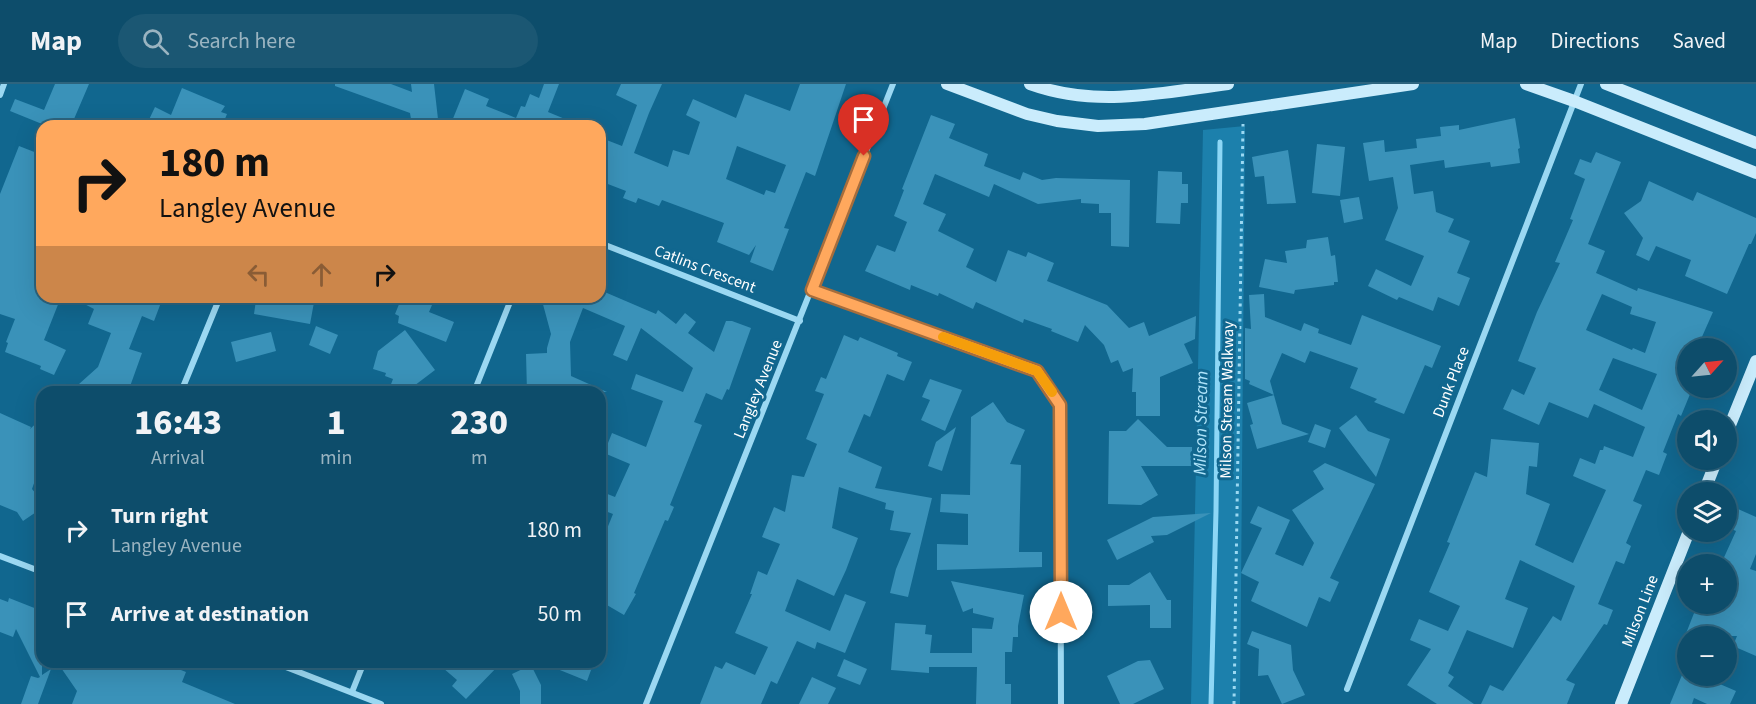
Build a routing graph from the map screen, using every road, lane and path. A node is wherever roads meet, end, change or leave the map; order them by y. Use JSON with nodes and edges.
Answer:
{"nodes":[{"id":1,"x":4,"y":84,"type":"edge"},
{"id":2,"x":893,"y":84,"type":"edge"},
{"id":3,"x":947,"y":84,"type":"edge"},
{"id":4,"x":1030,"y":84,"type":"edge"},
{"id":5,"x":1228,"y":84,"type":"edge"},
{"id":6,"x":1413,"y":84,"type":"edge"},
{"id":7,"x":1526,"y":84,"type":"edge"},
{"id":8,"x":1581,"y":84,"type":"edge"},
{"id":9,"x":1606,"y":84,"type":"edge"},
{"id":10,"x":0,"y":95,"type":"edge"},
{"id":11,"x":1574,"y":101,"type":"junction"},
{"id":12,"x":1244,"y":109,"type":"junction"},
{"id":13,"x":1756,"y":143,"type":"edge"},
{"id":14,"x":1756,"y":173,"type":"edge"},
{"id":15,"x":606,"y":245,"type":"edge"},
{"id":16,"x":812,"y":290,"type":"junction"},
{"id":17,"x":218,"y":303,"type":"edge"},
{"id":18,"x":510,"y":303,"type":"edge"},
{"id":19,"x":800,"y":321,"type":"junction"},
{"id":20,"x":1756,"y":361,"type":"edge"},
{"id":21,"x":183,"y":386,"type":"edge"},
{"id":22,"x":476,"y":386,"type":"edge"},
{"id":23,"x":1736,"y":410,"type":"edge"},
{"id":24,"x":1685,"y":542,"type":"edge"},
{"id":25,"x":0,"y":556,"type":"edge"},
{"id":26,"x":36,"y":570,"type":"edge"},
{"id":27,"x":289,"y":668,"type":"edge"},
{"id":28,"x":362,"y":668,"type":"edge"},
{"id":29,"x":1347,"y":689,"type":"dead end"},
{"id":30,"x":352,"y":692,"type":"junction"},
{"id":31,"x":381,"y":704,"type":"edge"},
{"id":32,"x":646,"y":704,"type":"edge"},
{"id":33,"x":1061,"y":704,"type":"edge"},
{"id":34,"x":1234,"y":704,"type":"edge"},
{"id":35,"x":1621,"y":704,"type":"edge"}],
"edges":[{"from":1,"to":10,"type":"street"},
{"from":2,"to":16,"type":"street","name":"Langley Avenue"},
{"from":3,"to":12,"type":"main road"},
{"from":4,"to":5,"type":"main road"},
{"from":6,"to":12,"type":"main road"},
{"from":7,"to":11,"type":"main road"},
{"from":8,"to":11,"type":"street","name":"Dunk Place"},
{"from":9,"to":13,"type":"main road"},
{"from":11,"to":14,"type":"main road"},
{"from":11,"to":29,"type":"street","name":"Dunk Place"},
{"from":12,"to":34,"type":"path","name":"Milson Stream Walkway"},
{"from":15,"to":19,"type":"street","name":"Catlins Crescent"},
{"from":16,"to":19,"type":"street","name":"Langley Avenue"},
{"from":16,"to":33,"type":"street"},
{"from":17,"to":21,"type":"street"},
{"from":18,"to":22,"type":"street"},
{"from":19,"to":32,"type":"street","name":"Langley Avenue"},
{"from":20,"to":23,"type":"main road"},
{"from":24,"to":35,"type":"main road","name":"Milson Line"},
{"from":25,"to":26,"type":"street"},
{"from":27,"to":30,"type":"street"},
{"from":28,"to":30,"type":"street"},
{"from":30,"to":31,"type":"street"}]}
